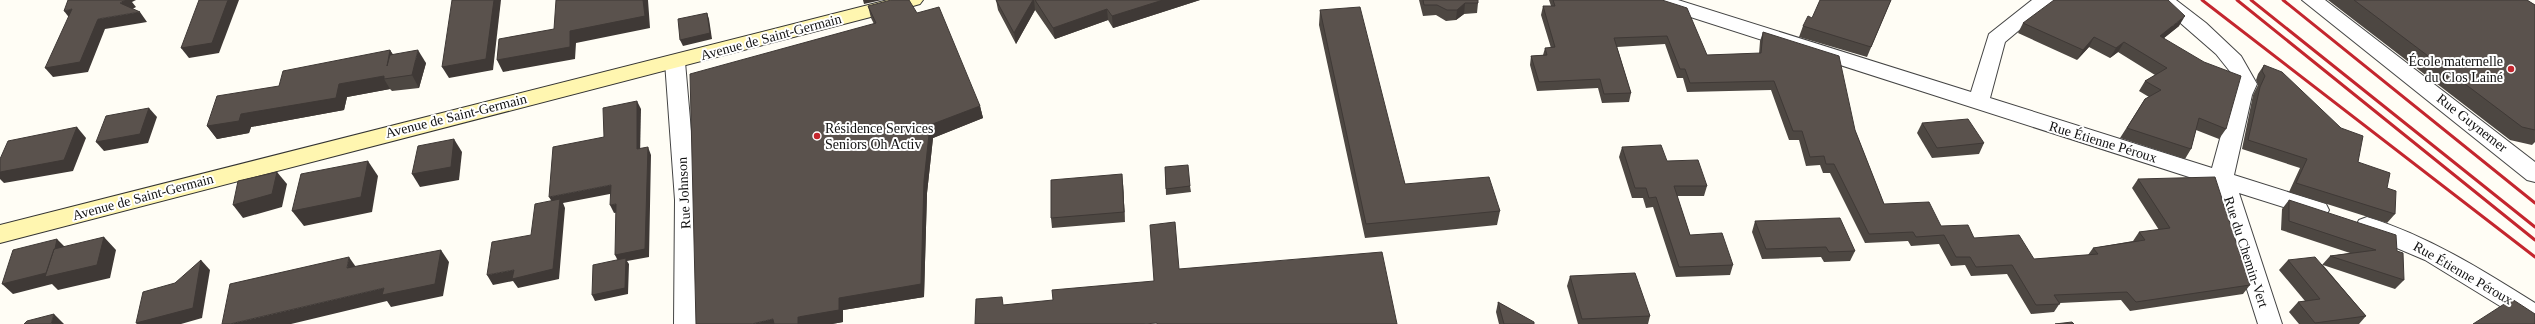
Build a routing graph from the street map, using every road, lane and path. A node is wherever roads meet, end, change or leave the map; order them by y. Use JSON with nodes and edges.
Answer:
{"nodes":[{"id":1,"x":913,"y":0,"type":"edge"},
{"id":2,"x":1657,"y":0,"type":"edge"},
{"id":3,"x":2045,"y":0,"type":"edge"},
{"id":4,"x":2164,"y":0,"type":"edge"},
{"id":5,"x":2312,"y":0,"type":"edge"},
{"id":6,"x":675,"y":62,"type":"junction"},
{"id":7,"x":1978,"y":103,"type":"junction"},
{"id":8,"x":2535,"y":174,"type":"edge"},
{"id":9,"x":2223,"y":179,"type":"junction"},
{"id":10,"x":0,"y":234,"type":"edge"},
{"id":11,"x":2535,"y":315,"type":"edge"},
{"id":12,"x":686,"y":324,"type":"edge"},
{"id":13,"x":2270,"y":324,"type":"edge"}],
"edges":[{"from":1,"to":6,"type":"main road","name":"Avenue de Saint-Germain"},
{"from":2,"to":7,"type":"street","name":"Rue Étienne Péroux"},
{"from":3,"to":7,"type":"street"},
{"from":4,"to":9,"type":"street"},
{"from":5,"to":8,"type":"street","name":"Rue Guynemer"},
{"from":6,"to":10,"type":"main road","name":"Avenue de Saint-Germain"},
{"from":6,"to":12,"type":"street","name":"Rue Johnson"},
{"from":7,"to":9,"type":"street","name":"Rue Étienne Péroux"},
{"from":9,"to":11,"type":"street","name":"Rue Étienne Péroux"},
{"from":9,"to":13,"type":"street","name":"Rue du Chemin-Vert"}]}
